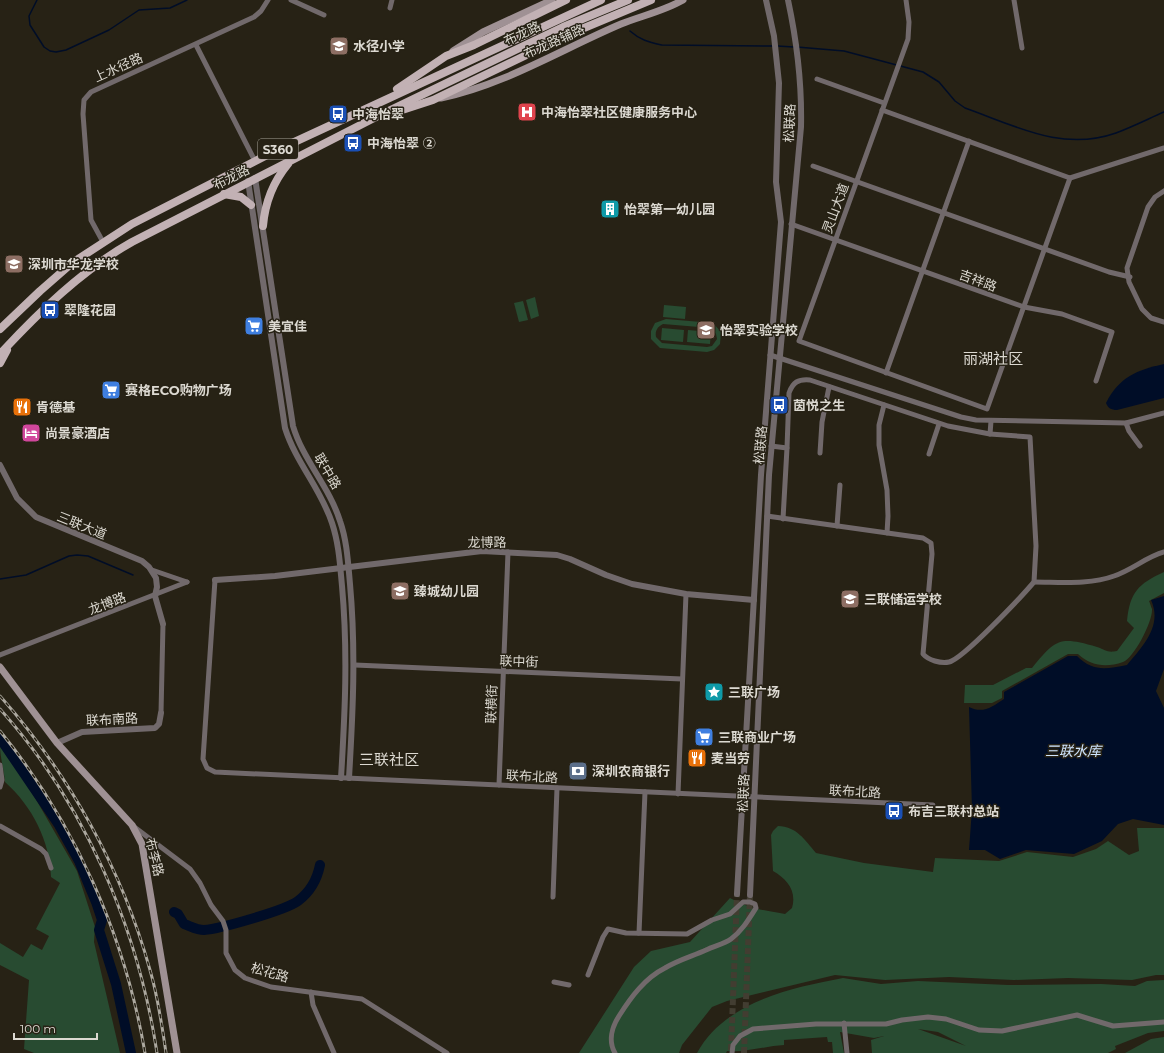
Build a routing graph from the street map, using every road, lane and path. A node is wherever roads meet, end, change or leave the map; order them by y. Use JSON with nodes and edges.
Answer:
{"nodes":[{"id":1,"x":268,"y":0,"type":"edge"},
{"id":2,"x":291,"y":0,"type":"edge"},
{"id":3,"x":392,"y":0,"type":"edge"},
{"id":4,"x":552,"y":0,"type":"edge"},
{"id":5,"x":566,"y":0,"type":"edge"},
{"id":6,"x":601,"y":0,"type":"edge"},
{"id":7,"x":628,"y":0,"type":"edge"},
{"id":8,"x":650,"y":0,"type":"edge"},
{"id":9,"x":683,"y":0,"type":"edge"},
{"id":10,"x":766,"y":0,"type":"edge"},
{"id":11,"x":788,"y":0,"type":"edge"},
{"id":12,"x":906,"y":0,"type":"edge"},
{"id":13,"x":1014,"y":0,"type":"edge"},
{"id":14,"x":390,"y":8,"type":"dead end"},
{"id":15,"x":324,"y":15,"type":"dead end"},
{"id":16,"x":196,"y":45,"type":"junction"},
{"id":17,"x":1022,"y":48,"type":"dead end"},
{"id":18,"x":446,"y":56,"type":"junction"},
{"id":19,"x":817,"y":79,"type":"dead end"},
{"id":20,"x":382,"y":100,"type":"junction"},
{"id":21,"x":433,"y":100,"type":"junction"},
{"id":22,"x":884,"y":103,"type":"junction"},
{"id":23,"x":882,"y":110,"type":"junction"},
{"id":24,"x":378,"y":116,"type":"junction"},
{"id":25,"x":969,"y":141,"type":"junction"},
{"id":26,"x":1164,"y":148,"type":"edge"},
{"id":27,"x":255,"y":161,"type":"junction"},
{"id":28,"x":290,"y":162,"type":"junction"},
{"id":29,"x":813,"y":166,"type":"dead end"},
{"id":30,"x":256,"y":178,"type":"junction"},
{"id":31,"x":1070,"y":178,"type":"junction"},
{"id":32,"x":248,"y":181,"type":"junction"},
{"id":33,"x":856,"y":181,"type":"junction"},
{"id":34,"x":1164,"y":191,"type":"edge"},
{"id":35,"x":223,"y":194,"type":"junction"},
{"id":36,"x":251,"y":205,"type":"junction"},
{"id":37,"x":944,"y":212,"type":"junction"},
{"id":38,"x":791,"y":224,"type":"junction"},
{"id":39,"x":263,"y":226,"type":"junction"},
{"id":40,"x":835,"y":240,"type":"junction"},
{"id":41,"x":103,"y":242,"type":"junction"},
{"id":42,"x":1045,"y":249,"type":"junction"},
{"id":43,"x":922,"y":271,"type":"junction"},
{"id":44,"x":1129,"y":276,"type":"junction"},
{"id":45,"x":1024,"y":308,"type":"junction"},
{"id":46,"x":1164,"y":322,"type":"edge"},
{"id":47,"x":0,"y":329,"type":"edge"},
{"id":48,"x":15,"y":338,"type":"junction"},
{"id":49,"x":0,"y":354,"type":"edge"},
{"id":50,"x":770,"y":355,"type":"junction"},
{"id":51,"x":779,"y":357,"type":"junction"},
{"id":52,"x":0,"y":363,"type":"edge"},
{"id":53,"x":886,"y":373,"type":"junction"},
{"id":54,"x":1096,"y":381,"type":"dead end"},
{"id":55,"x":829,"y":387,"type":"junction"},
{"id":56,"x":884,"y":405,"type":"junction"},
{"id":57,"x":1164,"y":413,"type":"edge"},
{"id":58,"x":991,"y":420,"type":"junction"},
{"id":59,"x":1126,"y":423,"type":"junction"},
{"id":60,"x":939,"y":424,"type":"junction"},
{"id":61,"x":990,"y":434,"type":"junction"},
{"id":62,"x":771,"y":446,"type":"junction"},
{"id":63,"x":1140,"y":446,"type":"dead end"},
{"id":64,"x":787,"y":448,"type":"junction"},
{"id":65,"x":820,"y":453,"type":"dead end"},
{"id":66,"x":929,"y":454,"type":"dead end"},
{"id":67,"x":0,"y":466,"type":"edge"},
{"id":68,"x":840,"y":485,"type":"dead end"},
{"id":69,"x":767,"y":516,"type":"junction"},
{"id":70,"x":783,"y":519,"type":"junction"},
{"id":71,"x":837,"y":526,"type":"junction"},
{"id":72,"x":887,"y":533,"type":"junction"},
{"id":73,"x":508,"y":552,"type":"junction"},
{"id":74,"x":1164,"y":552,"type":"edge"},
{"id":75,"x":348,"y":567,"type":"junction"},
{"id":76,"x":340,"y":568,"type":"junction"},
{"id":77,"x":152,"y":570,"type":"junction"},
{"id":78,"x":215,"y":580,"type":"joint"},
{"id":79,"x":1034,"y":582,"type":"junction"},
{"id":80,"x":686,"y":594,"type":"junction"},
{"id":81,"x":155,"y":596,"type":"junction"},
{"id":82,"x":754,"y":600,"type":"junction"},
{"id":83,"x":163,"y":624,"type":"joint"},
{"id":84,"x":0,"y":655,"type":"edge"},
{"id":85,"x":355,"y":665,"type":"junction"},
{"id":86,"x":0,"y":667,"type":"edge"},
{"id":87,"x":503,"y":672,"type":"junction"},
{"id":88,"x":682,"y":679,"type":"junction"},
{"id":89,"x":161,"y":713,"type":"joint"},
{"id":90,"x":56,"y":743,"type":"junction"},
{"id":91,"x":0,"y":765,"type":"edge"},
{"id":92,"x":341,"y":778,"type":"junction"},
{"id":93,"x":349,"y":778,"type":"junction"},
{"id":94,"x":499,"y":785,"type":"junction"},
{"id":95,"x":0,"y":787,"type":"edge"},
{"id":96,"x":557,"y":788,"type":"junction"},
{"id":97,"x":645,"y":792,"type":"junction"},
{"id":98,"x":678,"y":794,"type":"junction"},
{"id":99,"x":742,"y":796,"type":"junction"},
{"id":100,"x":754,"y":797,"type":"junction"},
{"id":101,"x":933,"y":805,"type":"dead end"},
{"id":102,"x":132,"y":825,"type":"junction"},
{"id":103,"x":0,"y":826,"type":"edge"},
{"id":104,"x":51,"y":868,"type":"dead end"},
{"id":105,"x":737,"y":894,"type":"tunnel mouth"},
{"id":106,"x":750,"y":894,"type":"tunnel mouth"},
{"id":107,"x":553,"y":897,"type":"dead end"},
{"id":108,"x":639,"y":933,"type":"junction"},
{"id":109,"x":588,"y":975,"type":"dead end"},
{"id":110,"x":554,"y":982,"type":"dead end"},
{"id":111,"x":569,"y":985,"type":"dead end"},
{"id":112,"x":311,"y":992,"type":"junction"},
{"id":113,"x":1164,"y":1022,"type":"edge"},
{"id":114,"x":844,"y":1023,"type":"junction"},
{"id":115,"x":177,"y":1053,"type":"edge"},
{"id":116,"x":334,"y":1053,"type":"edge"},
{"id":117,"x":447,"y":1053,"type":"edge"},
{"id":118,"x":615,"y":1053,"type":"edge"},
{"id":119,"x":732,"y":1053,"type":"edge"},
{"id":120,"x":847,"y":1053,"type":"edge"}],
"edges":[{"from":1,"to":16,"type":"street","name":"上水径路"},
{"from":2,"to":15,"type":"street"},
{"from":3,"to":14,"type":"street"},
{"from":4,"to":18,"type":"main road"},
{"from":5,"to":18,"type":"main road"},
{"from":6,"to":20,"type":"main road","name":"布龙路","number":"S360"},
{"from":7,"to":24,"type":"main road","name":"布龙路","number":"S360"},
{"from":8,"to":21,"type":"main road"},
{"from":9,"to":21,"type":"main road","name":"布龙路辅路"},
{"from":10,"to":50,"type":"street","name":"松联路"},
{"from":11,"to":38,"type":"street","name":"松联路"},
{"from":12,"to":22,"type":"street","name":"灵山大道"},
{"from":13,"to":17,"type":"street"},
{"from":16,"to":27,"type":"street"},
{"from":16,"to":41,"type":"street","name":"上水径路"},
{"from":18,"to":20,"type":"main road"},
{"from":19,"to":22,"type":"street"},
{"from":20,"to":27,"type":"main road","name":"布龙路","number":"S360"},
{"from":21,"to":24,"type":"main road"},
{"from":22,"to":23,"type":"street","name":"灵山大道"},
{"from":23,"to":25,"type":"street"},
{"from":23,"to":33,"type":"street","name":"灵山大道"},
{"from":24,"to":28,"type":"main road","name":"布龙路","number":"S360"},
{"from":25,"to":31,"type":"street"},
{"from":25,"to":37,"type":"street"},
{"from":26,"to":31,"type":"street"},
{"from":27,"to":41,"type":"main road","name":"布龙路","number":"S360"},
{"from":28,"to":30,"type":"main road","name":"布龙路","number":"S360"},
{"from":28,"to":39,"type":"main road"},
{"from":29,"to":33,"type":"street"},
{"from":30,"to":32,"type":"main road","name":"布龙路","number":"S360"},
{"from":30,"to":39,"type":"street","name":"联中路"},
{"from":31,"to":42,"type":"street"},
{"from":32,"to":35,"type":"main road","name":"布龙路","number":"S360"},
{"from":32,"to":36,"type":"street","name":"联中路"},
{"from":33,"to":37,"type":"street"},
{"from":33,"to":40,"type":"street","name":"灵山大道"},
{"from":34,"to":44,"type":"street"},
{"from":35,"to":36,"type":"main road"},
{"from":35,"to":48,"type":"main road","name":"布龙路","number":"S360"},
{"from":36,"to":76,"type":"street","name":"联中路"},
{"from":37,"to":42,"type":"street"},
{"from":37,"to":43,"type":"street"},
{"from":38,"to":40,"type":"street","name":"吉祥路"},
{"from":38,"to":51,"type":"street","name":"松联路"},
{"from":39,"to":75,"type":"street","name":"联中路"},
{"from":40,"to":43,"type":"street","name":"吉祥路"},
{"from":40,"to":53,"type":"street","name":"灵山大道"},
{"from":41,"to":47,"type":"main road","name":"布龙路","number":"S360"},
{"from":42,"to":44,"type":"street"},
{"from":42,"to":45,"type":"street"},
{"from":43,"to":45,"type":"street","name":"吉祥路"},
{"from":43,"to":53,"type":"street"},
{"from":44,"to":46,"type":"street"},
{"from":45,"to":53,"type":"street"},
{"from":45,"to":54,"type":"street","name":"吉祥路"},
{"from":48,"to":49,"type":"main road","name":"布龙路","number":"S360"},
{"from":48,"to":52,"type":"main road"},
{"from":50,"to":51,"type":"street"},
{"from":50,"to":82,"type":"street","name":"松联路"},
{"from":51,"to":58,"type":"street"},
{"from":51,"to":62,"type":"street","name":"松联路"},
{"from":55,"to":56,"type":"street"},
{"from":55,"to":64,"type":"street"},
{"from":55,"to":65,"type":"street"},
{"from":56,"to":60,"type":"street"},
{"from":56,"to":72,"type":"street"},
{"from":57,"to":59,"type":"street"},
{"from":58,"to":59,"type":"street"},
{"from":58,"to":61,"type":"street"},
{"from":59,"to":63,"type":"street"},
{"from":60,"to":61,"type":"street"},
{"from":60,"to":66,"type":"street"},
{"from":61,"to":79,"type":"street"},
{"from":62,"to":64,"type":"street"},
{"from":62,"to":69,"type":"street","name":"松联路"},
{"from":64,"to":70,"type":"street"},
{"from":67,"to":77,"type":"street","name":"三联大道"},
{"from":68,"to":71,"type":"street"},
{"from":69,"to":70,"type":"street"},
{"from":69,"to":100,"type":"street","name":"松联路"},
{"from":70,"to":71,"type":"street"},
{"from":71,"to":72,"type":"street"},
{"from":72,"to":79,"type":"street"},
{"from":73,"to":75,"type":"street","name":"龙博路"},
{"from":73,"to":80,"type":"street","name":"龙博路"},
{"from":73,"to":87,"type":"street","name":"联横街"},
{"from":74,"to":79,"type":"street"},
{"from":75,"to":76,"type":"street","name":"龙博路"},
{"from":75,"to":85,"type":"street","name":"联中路"},
{"from":76,"to":78,"type":"street","name":"龙博路"},
{"from":76,"to":92,"type":"street","name":"联中路"},
{"from":77,"to":81,"type":"street"},
{"from":77,"to":81,"type":"street","name":"龙博路"},
{"from":78,"to":92,"type":"street","name":"联布北路"},
{"from":80,"to":82,"type":"street","name":"龙博路"},
{"from":80,"to":88,"type":"street"},
{"from":81,"to":83,"type":"street"},
{"from":81,"to":84,"type":"street","name":"龙博路"},
{"from":82,"to":99,"type":"street","name":"松联路"},
{"from":83,"to":89,"type":"street"},
{"from":85,"to":87,"type":"street","name":"联中街"},
{"from":85,"to":93,"type":"street","name":"联中路"},
{"from":86,"to":90,"type":"main road","name":"布李路"},
{"from":87,"to":88,"type":"street","name":"联中街"},
{"from":87,"to":94,"type":"street","name":"联横街"},
{"from":88,"to":98,"type":"street"},
{"from":89,"to":90,"type":"street","name":"联布南路"},
{"from":90,"to":102,"type":"main road","name":"布李路"},
{"from":91,"to":95,"type":"street"},
{"from":92,"to":93,"type":"street","name":"联布北路"},
{"from":93,"to":94,"type":"street","name":"联布北路"},
{"from":94,"to":96,"type":"street","name":"联布北路"},
{"from":96,"to":97,"type":"street","name":"联布北路"},
{"from":96,"to":107,"type":"street"},
{"from":97,"to":98,"type":"street","name":"联布北路"},
{"from":97,"to":108,"type":"street"},
{"from":98,"to":99,"type":"street","name":"联布北路"},
{"from":99,"to":100,"type":"street","name":"联布北路"},
{"from":99,"to":105,"type":"street","name":"松联路"},
{"from":100,"to":101,"type":"street","name":"联布北路"},
{"from":100,"to":106,"type":"street","name":"松联路"},
{"from":102,"to":112,"type":"street","name":"松花路"},
{"from":102,"to":115,"type":"main road","name":"布李路"},
{"from":103,"to":104,"type":"street"},
{"from":108,"to":109,"type":"street"},
{"from":108,"to":118,"type":"street"},
{"from":110,"to":111,"type":"street"},
{"from":112,"to":116,"type":"street"},
{"from":112,"to":117,"type":"street","name":"松花路"},
{"from":113,"to":114,"type":"street"},
{"from":114,"to":119,"type":"street"},
{"from":114,"to":120,"type":"street"}]}
